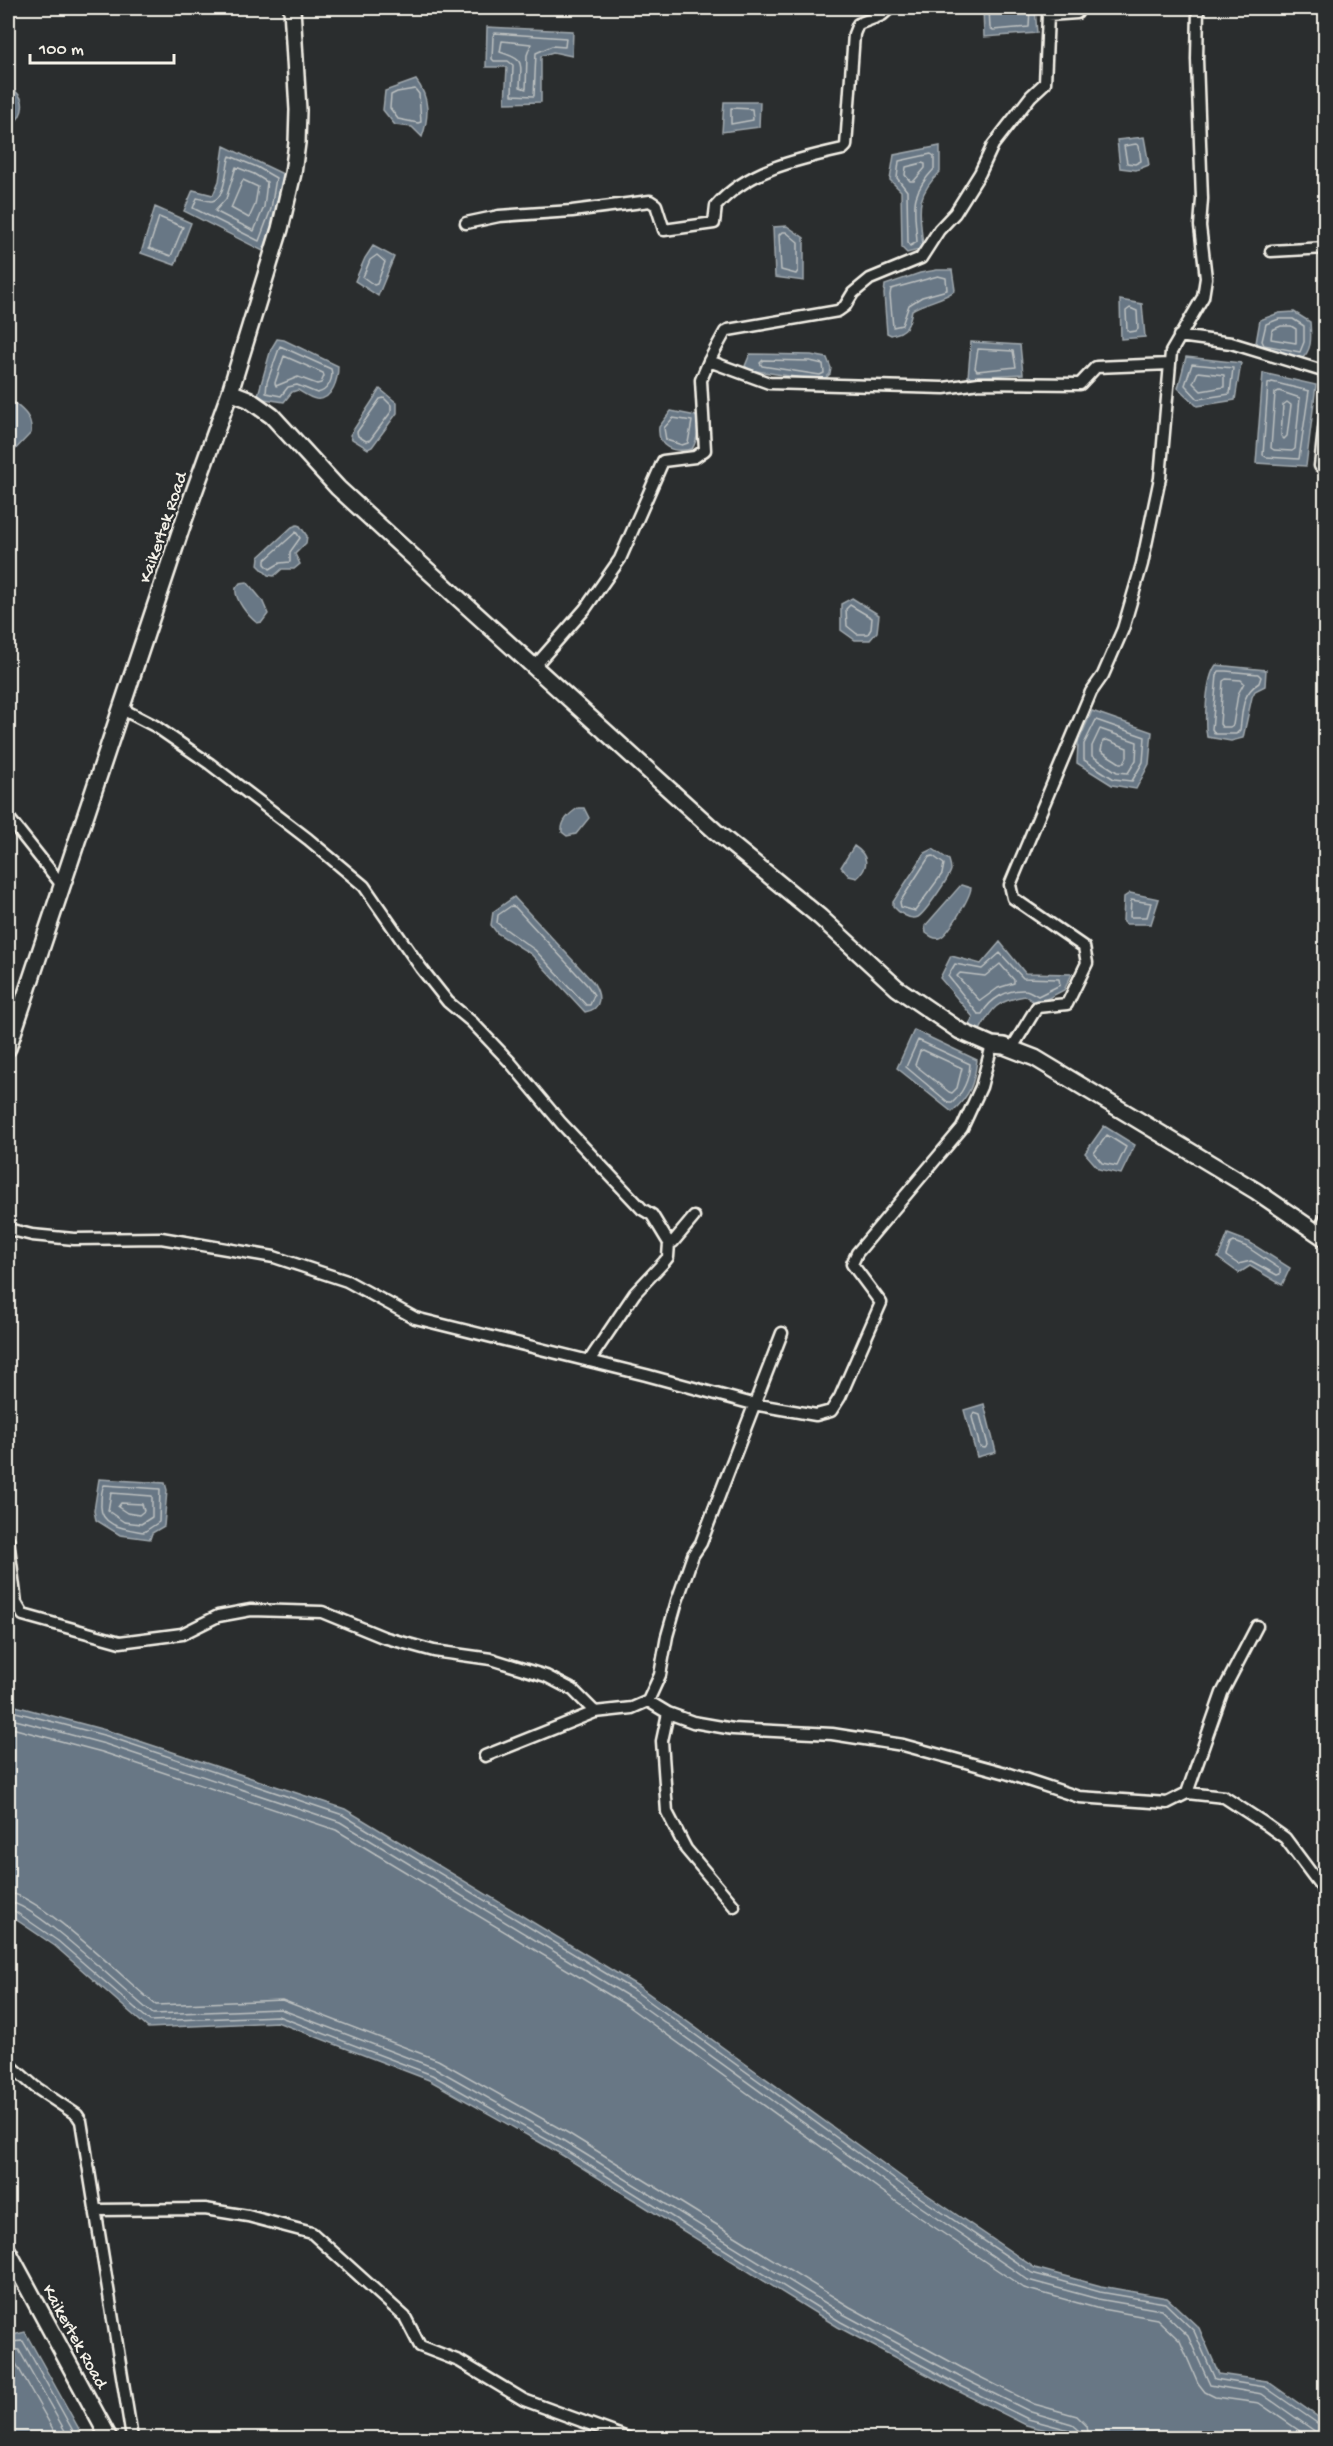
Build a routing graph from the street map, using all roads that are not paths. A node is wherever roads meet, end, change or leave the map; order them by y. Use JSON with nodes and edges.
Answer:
{"nodes":[{"id":1,"x":292,"y":8,"type":"edge"},
{"id":2,"x":890,"y":8,"type":"edge"},
{"id":3,"x":1079,"y":8,"type":"edge"},
{"id":4,"x":1198,"y":8,"type":"edge"},
{"id":5,"x":466,"y":223,"type":"dead end"},
{"id":6,"x":1326,"y":248,"type":"edge"},
{"id":7,"x":1271,"y":251,"type":"dead end"},
{"id":8,"x":1179,"y":336,"type":"junction"},
{"id":9,"x":709,"y":361,"type":"junction"},
{"id":10,"x":1170,"y":364,"type":"junction"},
{"id":11,"x":1326,"y":372,"type":"edge"},
{"id":12,"x":230,"y":392,"type":"junction"},
{"id":13,"x":1326,"y":411,"type":"edge"},
{"id":14,"x":1326,"y":466,"type":"edge"},
{"id":15,"x":535,"y":666,"type":"junction"},
{"id":16,"x":122,"y":709,"type":"junction"},
{"id":17,"x":8,"y":817,"type":"edge"},
{"id":18,"x":61,"y":884,"type":"junction"},
{"id":19,"x":992,"y":1046,"type":"junction"},
{"id":20,"x":8,"y":1048,"type":"edge"},
{"id":21,"x":1012,"y":1048,"type":"junction"},
{"id":22,"x":694,"y":1217,"type":"dead end"},
{"id":23,"x":1326,"y":1217,"type":"edge"},
{"id":24,"x":8,"y":1229,"type":"edge"},
{"id":25,"x":1321,"y":1236,"type":"edge"},
{"id":26,"x":669,"y":1243,"type":"junction"},
{"id":27,"x":782,"y":1333,"type":"dead end"},
{"id":28,"x":590,"y":1361,"type":"junction"},
{"id":29,"x":753,"y":1404,"type":"junction"},
{"id":30,"x":8,"y":1539,"type":"edge"},
{"id":31,"x":1257,"y":1626,"type":"dead end"},
{"id":32,"x":648,"y":1701,"type":"junction"},
{"id":33,"x":595,"y":1712,"type":"junction"},
{"id":34,"x":668,"y":1713,"type":"junction"},
{"id":35,"x":484,"y":1756,"type":"dead end"},
{"id":36,"x":1186,"y":1793,"type":"junction"},
{"id":37,"x":1326,"y":1893,"type":"edge"},
{"id":38,"x":734,"y":1906,"type":"dead end"},
{"id":39,"x":8,"y":2063,"type":"edge"},
{"id":40,"x":95,"y":2210,"type":"junction"},
{"id":41,"x":8,"y":2251,"type":"edge"},
{"id":42,"x":109,"y":2439,"type":"edge"},
{"id":43,"x":132,"y":2439,"type":"edge"},
{"id":44,"x":628,"y":2439,"type":"edge"}],
"edges":[{"from":1,"to":12,"type":"main road","name":"Kaikertek Road"},
{"from":2,"to":5,"type":"street"},
{"from":3,"to":9,"type":"street"},
{"from":4,"to":8,"type":"street"},
{"from":6,"to":7,"type":"street"},
{"from":8,"to":10,"type":"street"},
{"from":8,"to":11,"type":"street"},
{"from":9,"to":10,"type":"street"},
{"from":9,"to":15,"type":"street"},
{"from":10,"to":21,"type":"street"},
{"from":12,"to":15,"type":"main road"},
{"from":12,"to":16,"type":"main road","name":"Kaikertek Road"},
{"from":13,"to":14,"type":"street"},
{"from":15,"to":19,"type":"main road"},
{"from":16,"to":18,"type":"main road","name":"Kaikertek Road"},
{"from":16,"to":26,"type":"street"},
{"from":17,"to":18,"type":"street"},
{"from":18,"to":20,"type":"main road","name":"Kaikertek Road"},
{"from":19,"to":21,"type":"main road"},
{"from":19,"to":29,"type":"street"},
{"from":21,"to":25,"type":"main road"},
{"from":22,"to":26,"type":"street"},
{"from":23,"to":25,"type":"street"},
{"from":24,"to":28,"type":"street"},
{"from":26,"to":28,"type":"street"},
{"from":27,"to":29,"type":"street"},
{"from":28,"to":29,"type":"street"},
{"from":29,"to":32,"type":"street"},
{"from":30,"to":33,"type":"street"},
{"from":31,"to":36,"type":"street"},
{"from":32,"to":33,"type":"street"},
{"from":32,"to":34,"type":"street"},
{"from":33,"to":35,"type":"street"},
{"from":34,"to":36,"type":"street"},
{"from":34,"to":38,"type":"street"},
{"from":36,"to":37,"type":"street"},
{"from":39,"to":40,"type":"street"},
{"from":40,"to":43,"type":"street"},
{"from":40,"to":44,"type":"street"},
{"from":41,"to":42,"type":"main road","name":"Kaikertek Road"}]}
